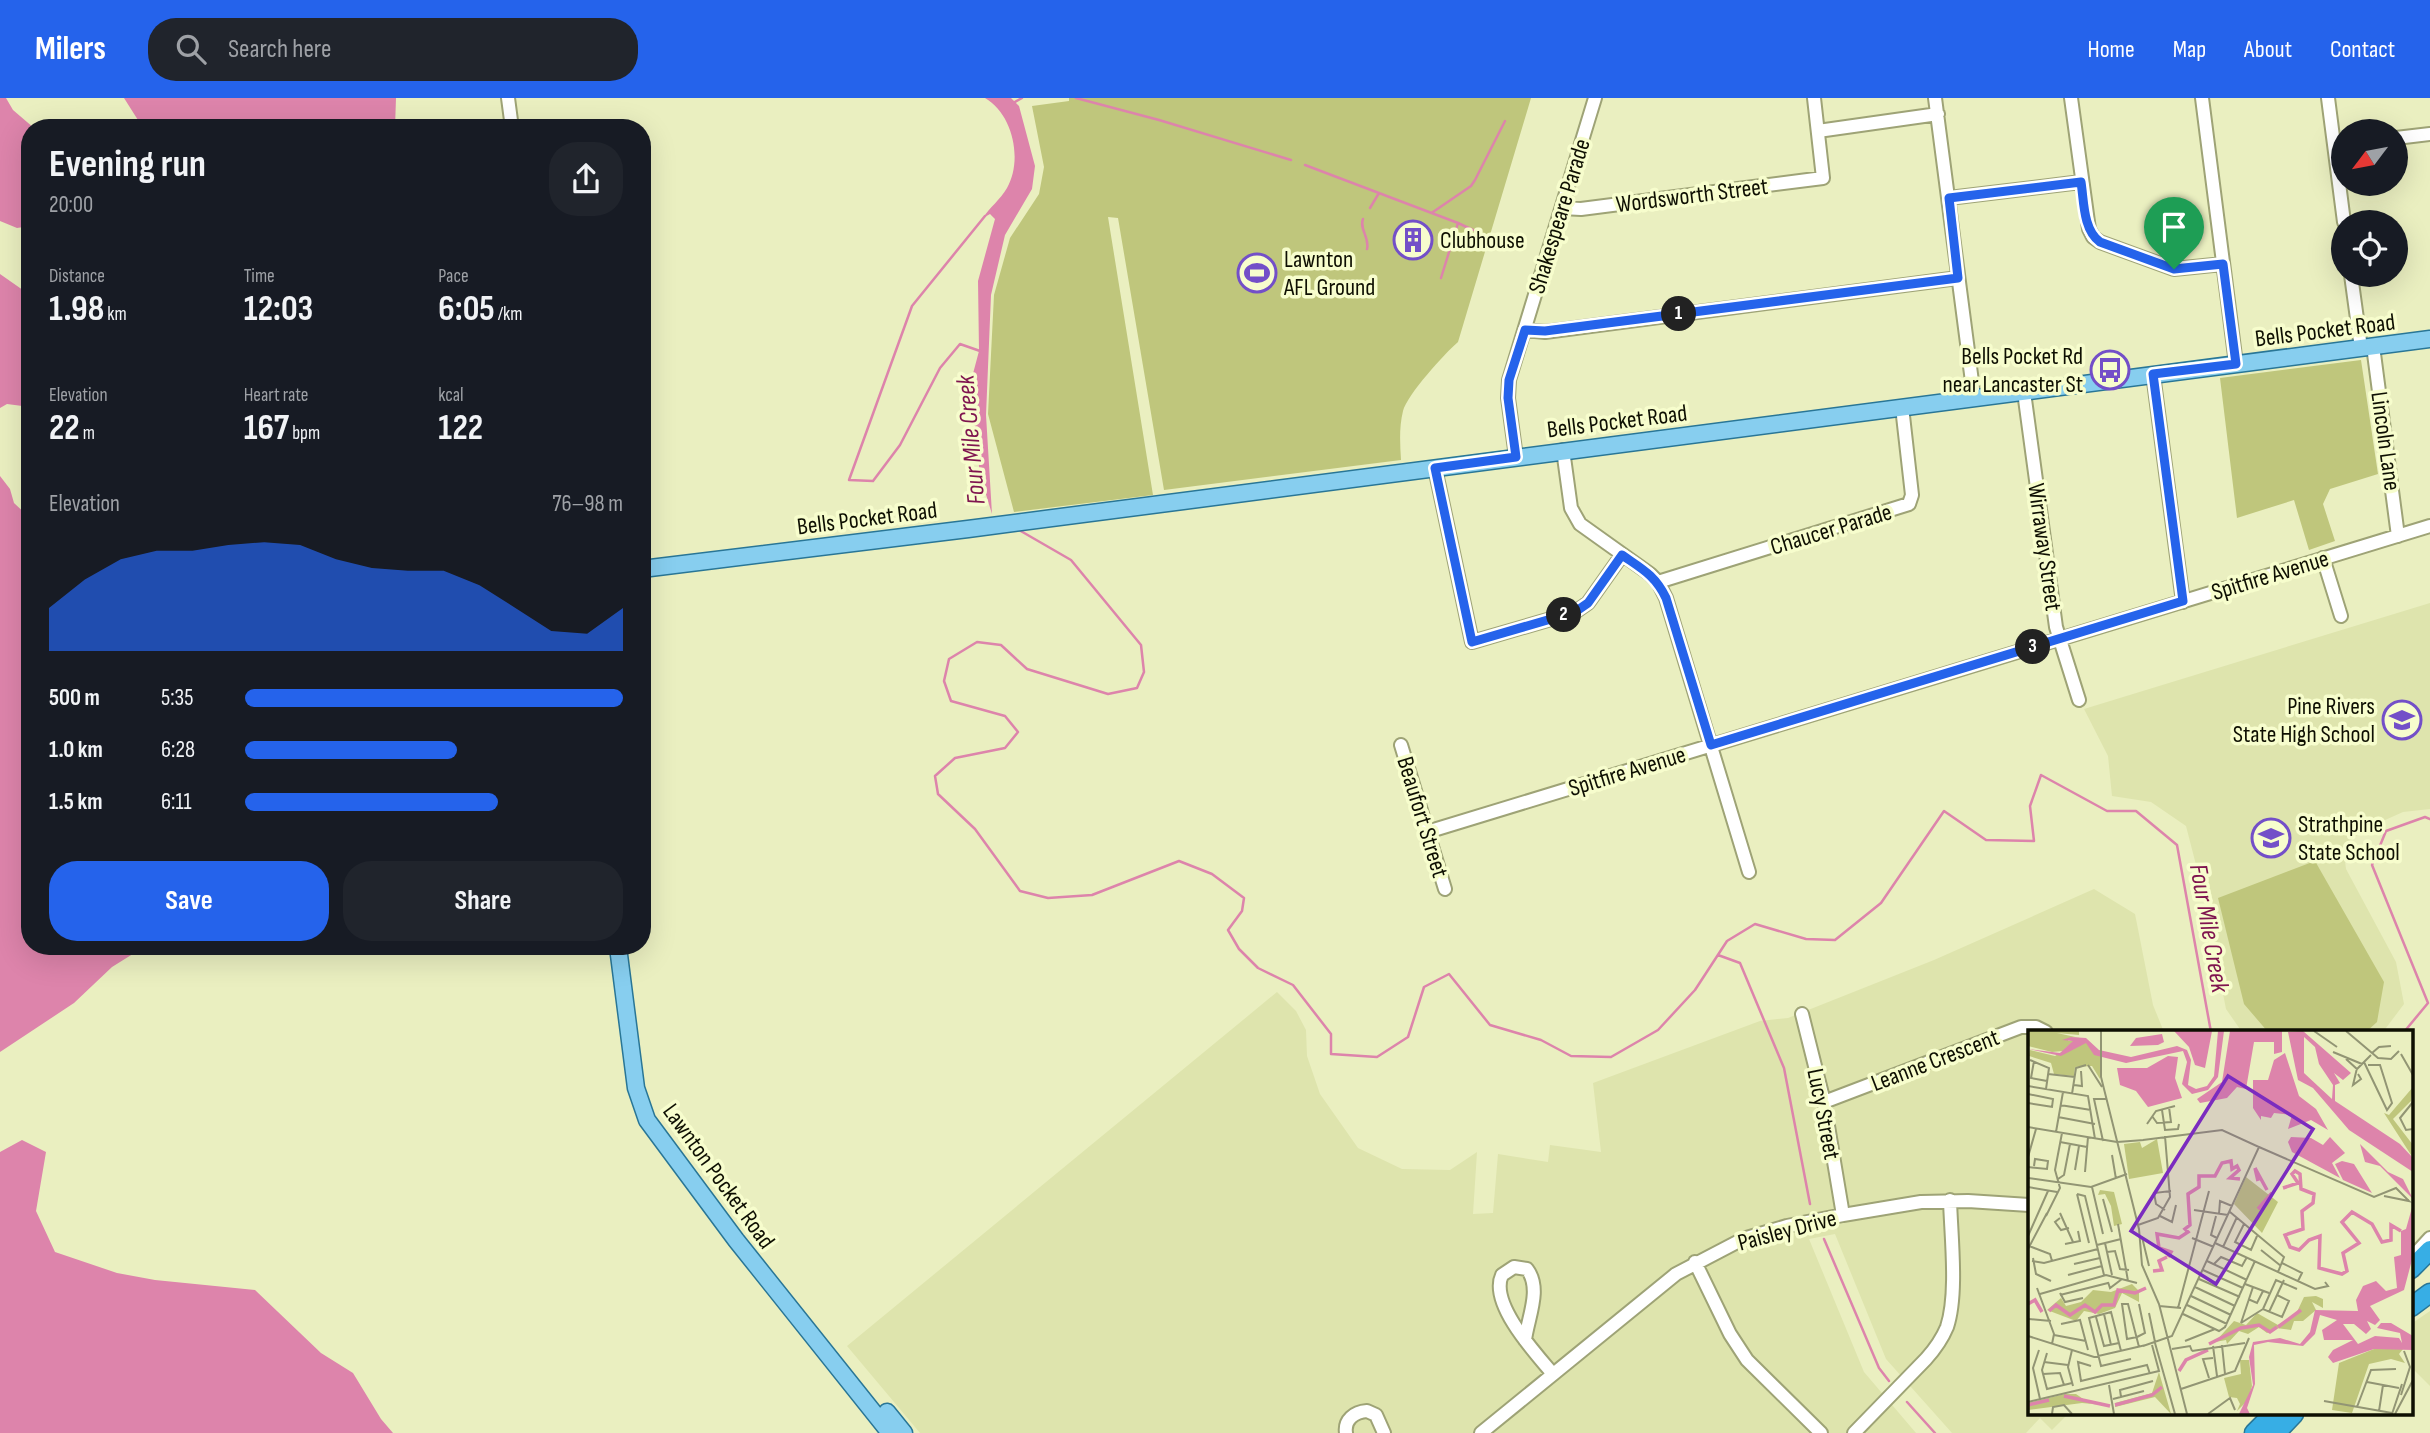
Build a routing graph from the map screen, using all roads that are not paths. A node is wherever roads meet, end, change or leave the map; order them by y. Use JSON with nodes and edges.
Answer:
{"nodes":[{"id":1,"x":508,"y":98,"type":"edge"},
{"id":2,"x":1595,"y":98,"type":"edge"},
{"id":3,"x":1814,"y":98,"type":"edge"},
{"id":4,"x":1936,"y":98,"type":"edge"},
{"id":5,"x":2071,"y":98,"type":"edge"},
{"id":6,"x":2202,"y":98,"type":"edge"},
{"id":7,"x":2328,"y":98,"type":"edge"},
{"id":8,"x":1938,"y":114,"type":"junction"},
{"id":9,"x":511,"y":119,"type":"edge"},
{"id":10,"x":2333,"y":119,"type":"edge"},
{"id":11,"x":1818,"y":131,"type":"junction"},
{"id":12,"x":2430,"y":134,"type":"edge"},
{"id":13,"x":2408,"y":137,"type":"edge"},
{"id":14,"x":2081,"y":182,"type":"junction"},
{"id":15,"x":1949,"y":198,"type":"junction"},
{"id":16,"x":1562,"y":208,"type":"junction"},
{"id":17,"x":2223,"y":264,"type":"junction"},
{"id":18,"x":1958,"y":278,"type":"junction"},
{"id":19,"x":2354,"y":287,"type":"edge"},
{"id":20,"x":1525,"y":330,"type":"junction"},
{"id":21,"x":2430,"y":339,"type":"edge"},
{"id":22,"x":2367,"y":347,"type":"junction"},
{"id":23,"x":2236,"y":364,"type":"junction"},
{"id":24,"x":2153,"y":374,"type":"junction"},
{"id":25,"x":2024,"y":392,"type":"junction"},
{"id":26,"x":1975,"y":397,"type":"junction"},
{"id":27,"x":1902,"y":407,"type":"junction"},
{"id":28,"x":1563,"y":450,"type":"junction"},
{"id":29,"x":1516,"y":457,"type":"junction"},
{"id":30,"x":1435,"y":468,"type":"junction"},
{"id":31,"x":2430,"y":526,"type":"edge"},
{"id":32,"x":2398,"y":536,"type":"junction"},
{"id":33,"x":1622,"y":555,"type":"junction"},
{"id":34,"x":2323,"y":558,"type":"junction"},
{"id":35,"x":651,"y":568,"type":"edge"},
{"id":36,"x":1658,"y":582,"type":"junction"},
{"id":37,"x":2183,"y":601,"type":"junction"},
{"id":38,"x":2340,"y":616,"type":"dead end"},
{"id":39,"x":2059,"y":639,"type":"junction"},
{"id":40,"x":2079,"y":700,"type":"dead end"},
{"id":41,"x":1401,"y":745,"type":"dead end"},
{"id":42,"x":1711,"y":745,"type":"junction"},
{"id":43,"x":1427,"y":832,"type":"junction"},
{"id":44,"x":1749,"y":872,"type":"dead end"},
{"id":45,"x":1445,"y":889,"type":"dead end"},
{"id":46,"x":619,"y":955,"type":"edge"},
{"id":47,"x":1802,"y":1014,"type":"dead end"},
{"id":48,"x":2042,"y":1030,"type":"edge"},
{"id":49,"x":1824,"y":1102,"type":"junction"},
{"id":50,"x":1950,"y":1200,"type":"junction"},
{"id":51,"x":2028,"y":1205,"type":"edge"},
{"id":52,"x":1843,"y":1215,"type":"junction"},
{"id":53,"x":1695,"y":1262,"type":"junction"},
{"id":54,"x":2430,"y":1293,"type":"edge"},
{"id":55,"x":2412,"y":1306,"type":"edge"},
{"id":56,"x":811,"y":1332,"type":"junction"},
{"id":57,"x":1525,"y":1340,"type":"junction"},
{"id":58,"x":1553,"y":1374,"type":"junction"},
{"id":59,"x":2271,"y":1416,"type":"edge"},
{"id":60,"x":2292,"y":1416,"type":"edge"},
{"id":61,"x":890,"y":1433,"type":"edge"},
{"id":62,"x":904,"y":1433,"type":"edge"},
{"id":63,"x":1346,"y":1433,"type":"edge"},
{"id":64,"x":1384,"y":1433,"type":"edge"},
{"id":65,"x":1481,"y":1433,"type":"edge"},
{"id":66,"x":1821,"y":1433,"type":"edge"},
{"id":67,"x":1854,"y":1433,"type":"edge"},
{"id":68,"x":2254,"y":1433,"type":"edge"},
{"id":69,"x":2276,"y":1433,"type":"edge"}],
"edges":[{"from":1,"to":9,"type":"street"},
{"from":2,"to":16,"type":"street","name":"Shakespeare Parade"},
{"from":3,"to":11,"type":"street"},
{"from":4,"to":8,"type":"street"},
{"from":5,"to":14,"type":"street"},
{"from":6,"to":17,"type":"street"},
{"from":7,"to":10,"type":"street"},
{"from":8,"to":11,"type":"street"},
{"from":8,"to":15,"type":"street"},
{"from":11,"to":16,"type":"street","name":"Wordsworth Street"},
{"from":12,"to":13,"type":"street"},
{"from":14,"to":15,"type":"street"},
{"from":14,"to":17,"type":"street"},
{"from":15,"to":18,"type":"street"},
{"from":16,"to":20,"type":"street","name":"Shakespeare Parade"},
{"from":17,"to":23,"type":"street"},
{"from":18,"to":20,"type":"street"},
{"from":18,"to":26,"type":"street"},
{"from":19,"to":22,"type":"street","name":"Lincoln Lane"},
{"from":20,"to":29,"type":"street","name":"Shakespeare Parade"},
{"from":21,"to":22,"type":"main road","name":"Bells Pocket Road"},
{"from":22,"to":23,"type":"main road","name":"Bells Pocket Road"},
{"from":22,"to":32,"type":"street","name":"Lincoln Lane"},
{"from":23,"to":24,"type":"main road","name":"Bells Pocket Road"},
{"from":24,"to":25,"type":"main road","name":"Bells Pocket Road"},
{"from":24,"to":37,"type":"street"},
{"from":25,"to":26,"type":"main road","name":"Bells Pocket Road"},
{"from":25,"to":39,"type":"street","name":"Wirraway Street"},
{"from":26,"to":27,"type":"main road","name":"Bells Pocket Road"},
{"from":27,"to":28,"type":"main road","name":"Bells Pocket Road"},
{"from":27,"to":36,"type":"street","name":"Chaucer Parade"},
{"from":28,"to":29,"type":"main road","name":"Bells Pocket Road"},
{"from":28,"to":33,"type":"street"},
{"from":29,"to":30,"type":"main road","name":"Bells Pocket Road"},
{"from":30,"to":33,"type":"street"},
{"from":30,"to":35,"type":"main road","name":"Bells Pocket Road"},
{"from":31,"to":32,"type":"street","name":"Spitfire Avenue"},
{"from":32,"to":34,"type":"street","name":"Spitfire Avenue"},
{"from":33,"to":36,"type":"street"},
{"from":34,"to":37,"type":"street","name":"Spitfire Avenue"},
{"from":34,"to":38,"type":"street"},
{"from":36,"to":42,"type":"street"},
{"from":37,"to":39,"type":"street","name":"Spitfire Avenue"},
{"from":39,"to":40,"type":"street","name":"Wirraway Street"},
{"from":39,"to":42,"type":"street","name":"Spitfire Avenue"},
{"from":41,"to":43,"type":"street","name":"Beaufort Street"},
{"from":42,"to":43,"type":"street","name":"Spitfire Avenue"},
{"from":42,"to":44,"type":"street"},
{"from":43,"to":45,"type":"street","name":"Beaufort Street"},
{"from":46,"to":56,"type":"main road","name":"Lawnton Pocket Road"},
{"from":47,"to":49,"type":"street","name":"Lucy Street"},
{"from":48,"to":49,"type":"street","name":"Leanne Crescent"},
{"from":49,"to":52,"type":"street","name":"Lucy Street"},
{"from":50,"to":51,"type":"street","name":"Paisley Drive"},
{"from":50,"to":52,"type":"street","name":"Paisley Drive"},
{"from":50,"to":67,"type":"street"},
{"from":52,"to":53,"type":"street","name":"Paisley Drive"},
{"from":53,"to":58,"type":"street","name":"Paisley Drive"},
{"from":53,"to":66,"type":"street"},
{"from":54,"to":55,"type":"highway"},
{"from":56,"to":61,"type":"main road","name":"Lawnton Pocket Road"},
{"from":56,"to":62,"type":"main road","name":"Lawnton Pocket Road"},
{"from":57,"to":57,"type":"street"},
{"from":57,"to":58,"type":"street"},
{"from":58,"to":65,"type":"street","name":"Paisley Drive"},
{"from":59,"to":68,"type":"highway"},
{"from":60,"to":69,"type":"highway"},
{"from":63,"to":64,"type":"street"}]}
